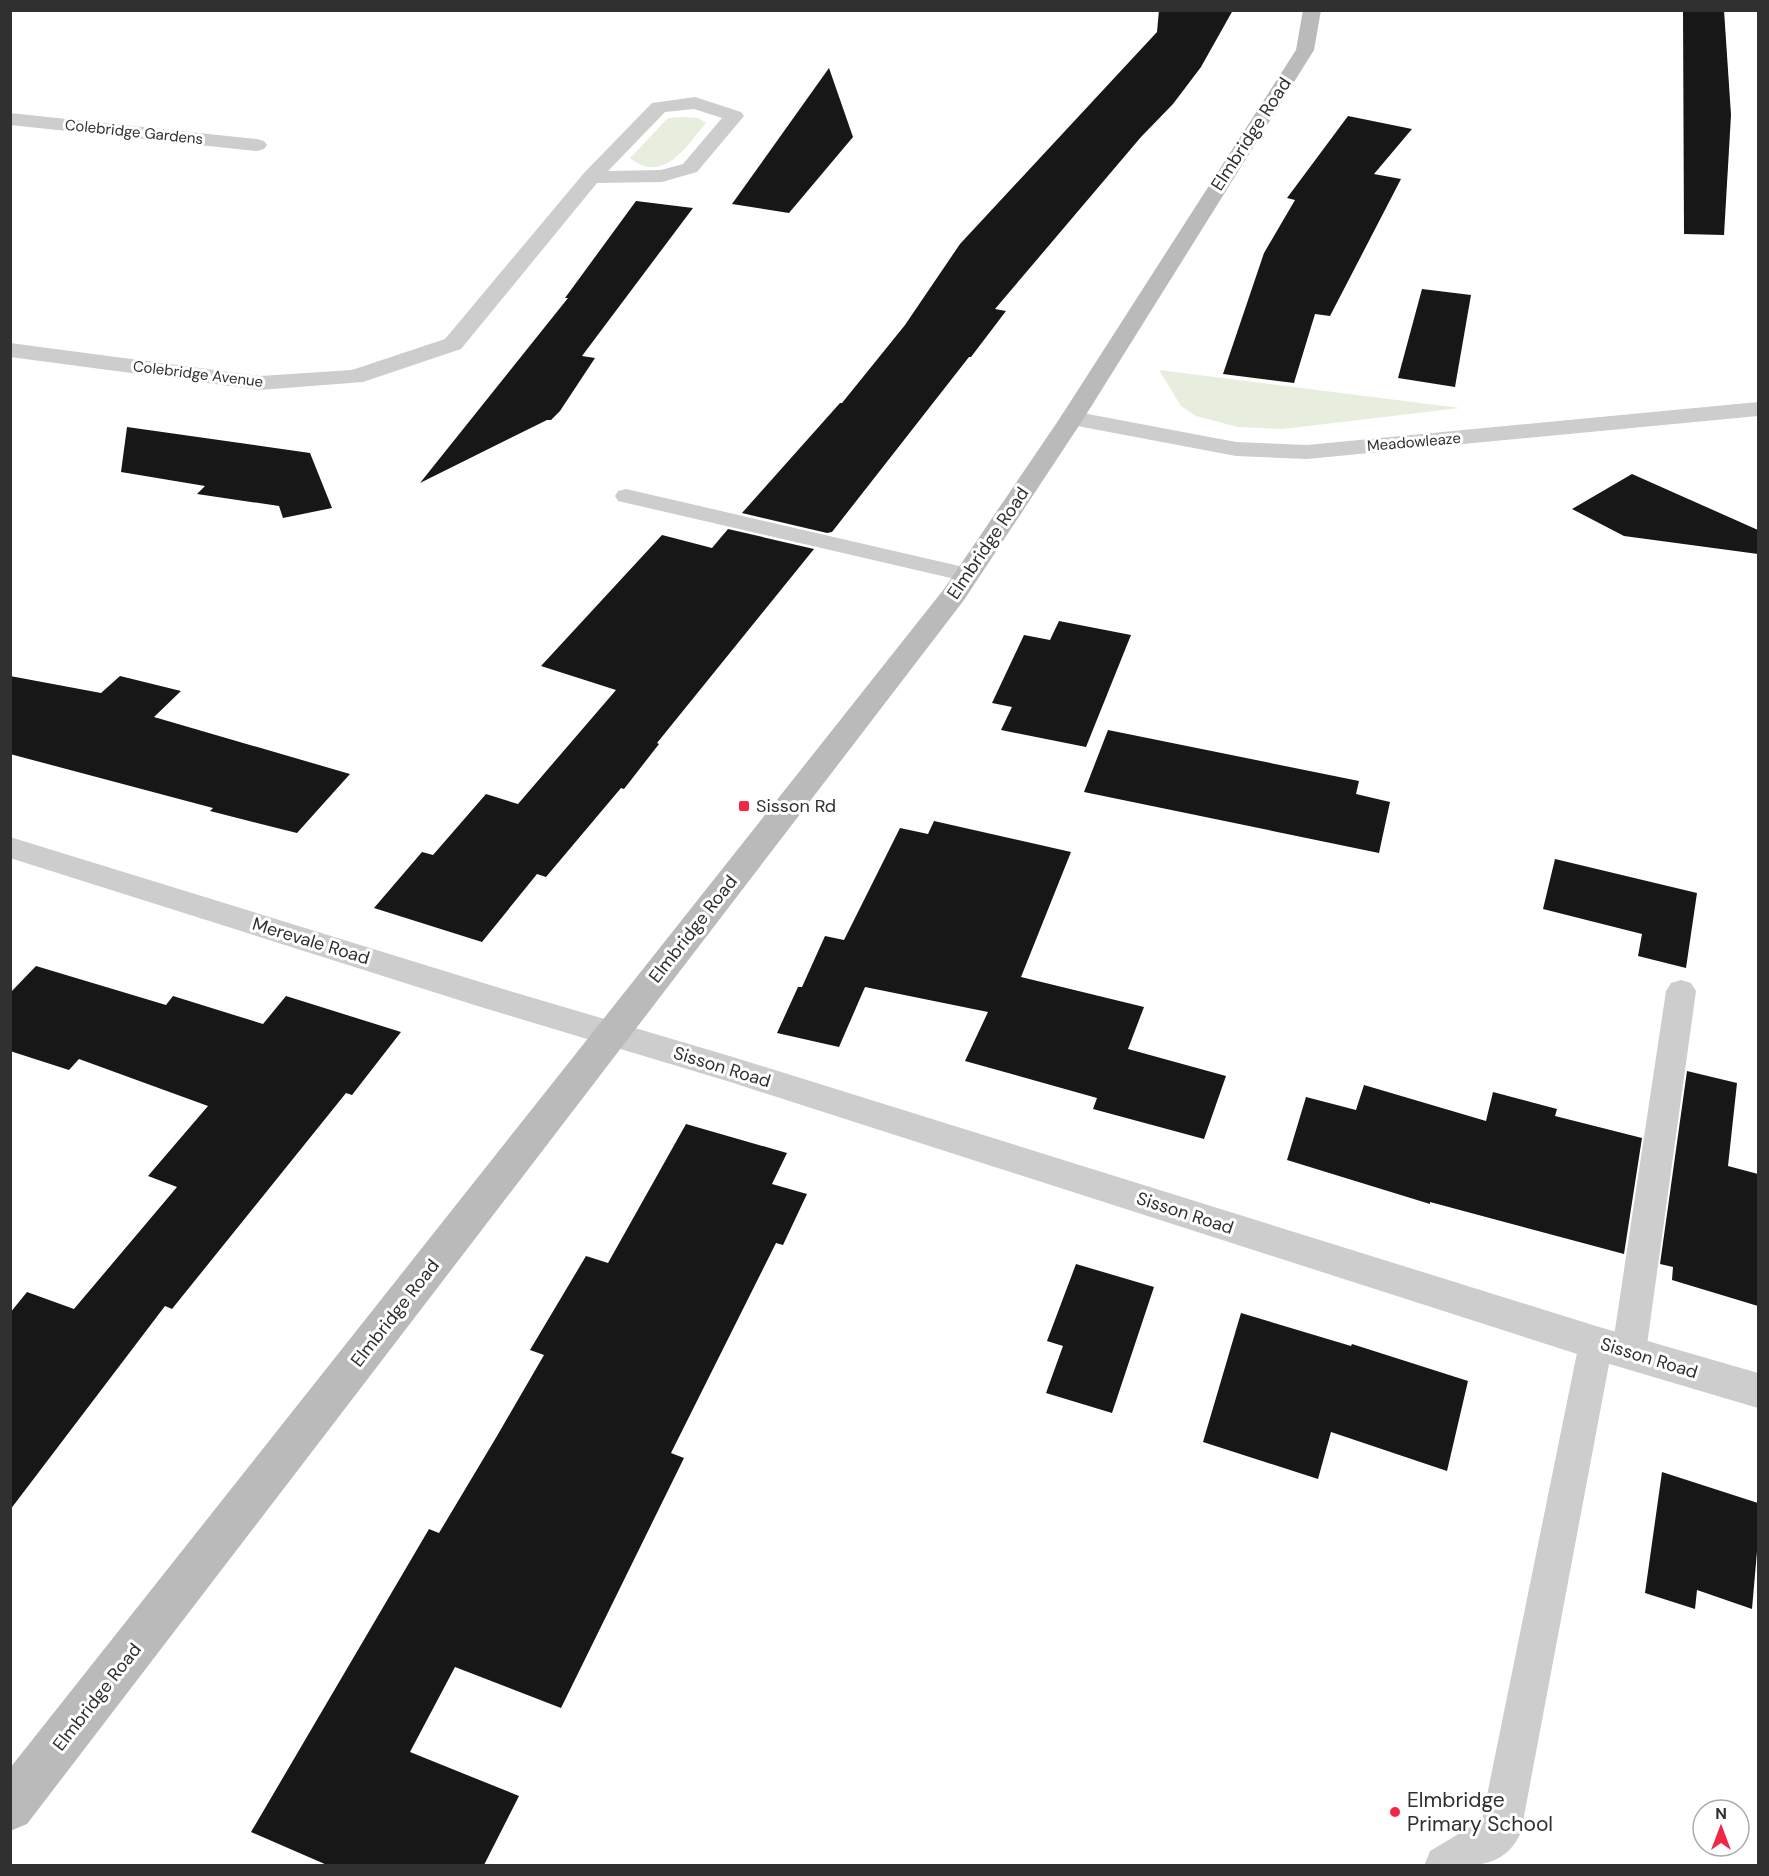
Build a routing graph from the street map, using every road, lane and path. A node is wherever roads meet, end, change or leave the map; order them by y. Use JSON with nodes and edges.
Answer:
{"nodes":[{"id":1,"x":1312,"y":10,"type":"edge"},
{"id":2,"x":10,"y":120,"type":"edge"},
{"id":3,"x":257,"y":145,"type":"dead end"},
{"id":4,"x":591,"y":177,"type":"junction"},
{"id":5,"x":10,"y":350,"type":"edge"},
{"id":6,"x":1754,"y":415,"type":"edge"},
{"id":7,"x":1072,"y":418,"type":"junction"},
{"id":8,"x":626,"y":496,"type":"dead end"},
{"id":9,"x":968,"y":574,"type":"junction"},
{"id":10,"x":10,"y":847,"type":"edge"},
{"id":11,"x":1681,"y":991,"type":"dead end"},
{"id":12,"x":613,"y":1033,"type":"junction"},
{"id":13,"x":1613,"y":1347,"type":"junction"},
{"id":14,"x":1758,"y":1391,"type":"edge"},
{"id":15,"x":10,"y":1808,"type":"edge"},
{"id":16,"x":1445,"y":1866,"type":"edge"}],
"edges":[{"from":1,"to":7,"type":"street","name":"Elmbridge Road"},
{"from":2,"to":3,"type":"street","name":"Colebridge Gardens"},
{"from":4,"to":4,"type":"street","name":"Colebridge Avenue"},
{"from":4,"to":5,"type":"street","name":"Colebridge Avenue"},
{"from":6,"to":7,"type":"street","name":"Meadowleaze"},
{"from":7,"to":9,"type":"street","name":"Elmbridge Road"},
{"from":8,"to":9,"type":"lane"},
{"from":9,"to":12,"type":"street","name":"Elmbridge Road"},
{"from":10,"to":12,"type":"street","name":"Merevale Road"},
{"from":11,"to":13,"type":"lane"},
{"from":12,"to":13,"type":"street","name":"Sisson Road"},
{"from":12,"to":15,"type":"street","name":"Elmbridge Road"},
{"from":13,"to":14,"type":"street","name":"Sisson Road"},
{"from":13,"to":16,"type":"lane"}]}
